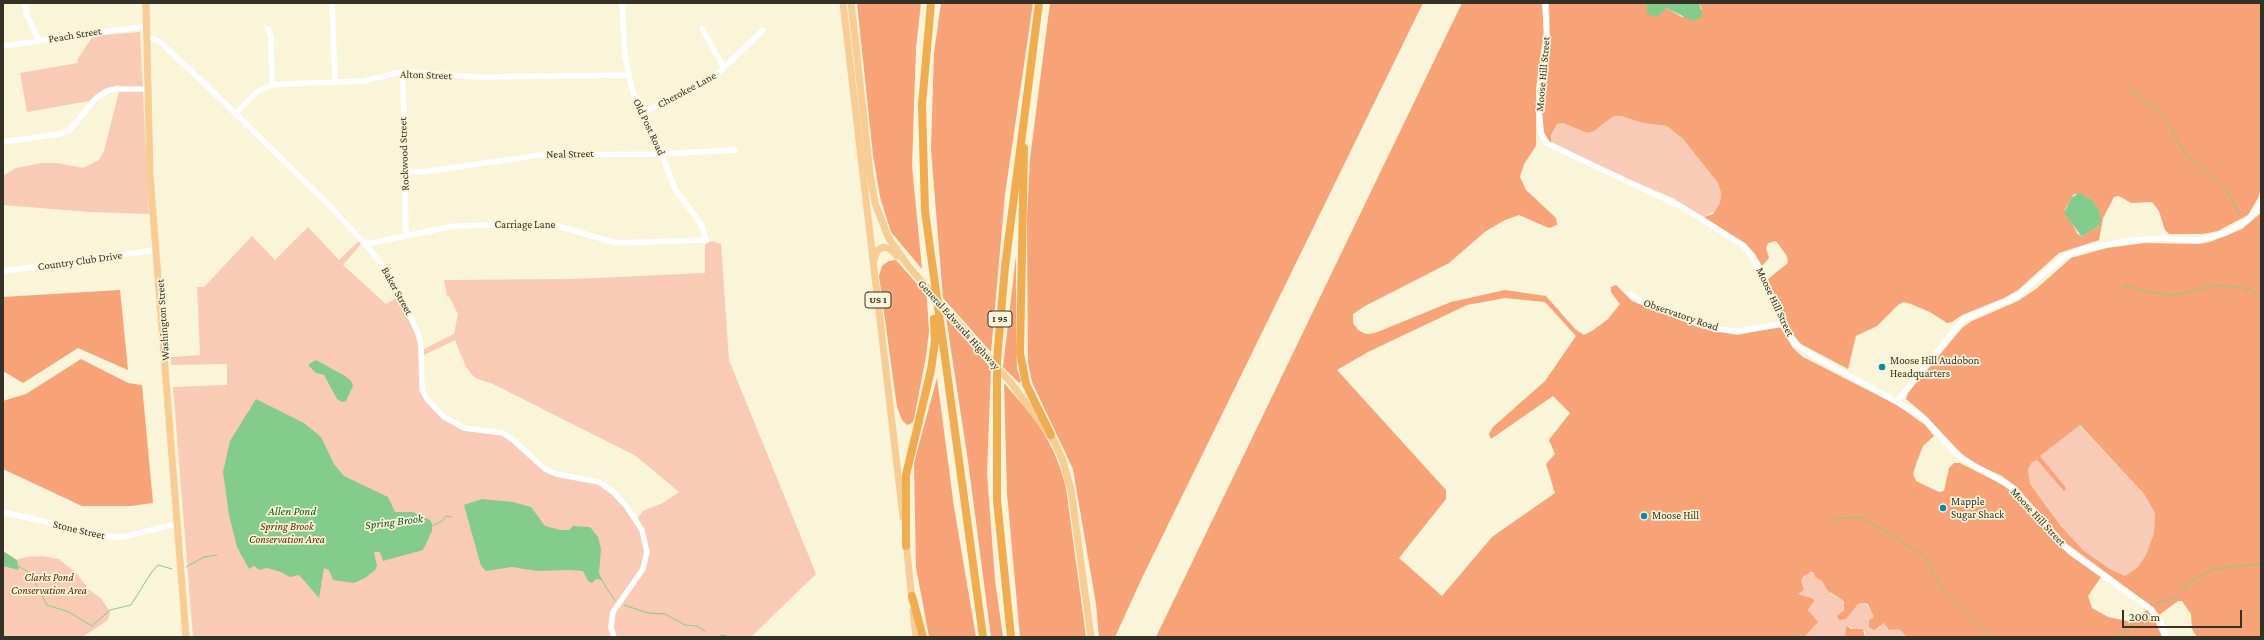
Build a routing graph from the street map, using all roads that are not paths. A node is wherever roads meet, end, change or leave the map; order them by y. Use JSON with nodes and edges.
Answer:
{"nodes":[{"id":1,"x":26,"y":3,"type":"edge"},
{"id":2,"x":146,"y":3,"type":"edge"},
{"id":3,"x":332,"y":3,"type":"edge"},
{"id":4,"x":622,"y":3,"type":"edge"},
{"id":5,"x":843,"y":3,"type":"edge"},
{"id":6,"x":850,"y":3,"type":"edge"},
{"id":7,"x":931,"y":3,"type":"edge"},
{"id":8,"x":1039,"y":3,"type":"edge"},
{"id":9,"x":1545,"y":3,"type":"edge"},
{"id":10,"x":147,"y":26,"type":"junction"},
{"id":11,"x":702,"y":28,"type":"dead end"},
{"id":12,"x":268,"y":29,"type":"dead end"},
{"id":13,"x":763,"y":30,"type":"dead end"},
{"id":14,"x":147,"y":37,"type":"junction"},
{"id":15,"x":39,"y":41,"type":"junction"},
{"id":16,"x":3,"y":46,"type":"edge"},
{"id":17,"x":724,"y":68,"type":"junction"},
{"id":18,"x":403,"y":73,"type":"junction"},
{"id":19,"x":628,"y":75,"type":"junction"},
{"id":20,"x":335,"y":82,"type":"junction"},
{"id":21,"x":272,"y":85,"type":"junction"},
{"id":22,"x":148,"y":89,"type":"junction"},
{"id":23,"x":642,"y":113,"type":"junction"},
{"id":24,"x":235,"y":114,"type":"junction"},
{"id":25,"x":1023,"y":123,"type":"junction"},
{"id":26,"x":3,"y":142,"type":"edge"},
{"id":27,"x":735,"y":150,"type":"dead end"},
{"id":28,"x":662,"y":154,"type":"junction"},
{"id":29,"x":405,"y":171,"type":"junction"},
{"id":30,"x":2261,"y":203,"type":"edge"},
{"id":31,"x":406,"y":236,"type":"junction"},
{"id":32,"x":706,"y":240,"type":"joint"},
{"id":33,"x":366,"y":244,"type":"junction"},
{"id":34,"x":157,"y":250,"type":"junction"},
{"id":35,"x":874,"y":264,"type":"junction"},
{"id":36,"x":909,"y":267,"type":"junction"},
{"id":37,"x":3,"y":271,"type":"edge"},
{"id":38,"x":1630,"y":294,"type":"dead end"},
{"id":39,"x":936,"y":297,"type":"junction"},
{"id":40,"x":1782,"y":324,"type":"junction"},
{"id":41,"x":1897,"y":401,"type":"junction"},
{"id":42,"x":1051,"y":435,"type":"junction"},
{"id":43,"x":3,"y":512,"type":"edge"},
{"id":44,"x":178,"y":525,"type":"junction"},
{"id":45,"x":906,"y":546,"type":"junction"},
{"id":46,"x":912,"y":596,"type":"junction"},
{"id":47,"x":186,"y":637,"type":"edge"},
{"id":48,"x":614,"y":637,"type":"edge"},
{"id":49,"x":916,"y":637,"type":"edge"},
{"id":50,"x":923,"y":637,"type":"edge"},
{"id":51,"x":983,"y":637,"type":"edge"},
{"id":52,"x":1011,"y":637,"type":"edge"},
{"id":53,"x":1091,"y":637,"type":"edge"},
{"id":54,"x":2166,"y":637,"type":"edge"}],
"edges":[{"from":1,"to":15,"type":"street"},
{"from":2,"to":10,"type":"main road","name":"Washington Street"},
{"from":3,"to":20,"type":"street"},
{"from":4,"to":19,"type":"street","name":"Old Post Road"},
{"from":5,"to":35,"type":"main road","number":"US 1"},
{"from":6,"to":36,"type":"main road","name":"General Edwards Highway"},
{"from":7,"to":39,"type":"highway"},
{"from":8,"to":25,"type":"highway","number":"I 95"},
{"from":9,"to":40,"type":"street","name":"Moose Hill Street"},
{"from":10,"to":14,"type":"main road","name":"Washington Street"},
{"from":10,"to":15,"type":"street","name":"Peach Street"},
{"from":11,"to":17,"type":"street"},
{"from":12,"to":21,"type":"street"},
{"from":13,"to":17,"type":"street","name":"Cherokee Lane"},
{"from":14,"to":22,"type":"main road","name":"Washington Street"},
{"from":14,"to":24,"type":"street","name":"Baker Street"},
{"from":15,"to":16,"type":"street","name":"Peach Street"},
{"from":17,"to":23,"type":"street","name":"Cherokee Lane"},
{"from":18,"to":19,"type":"street","name":"Alton Street"},
{"from":18,"to":20,"type":"street","name":"Alton Street"},
{"from":18,"to":29,"type":"street","name":"Rockwood Street"},
{"from":19,"to":23,"type":"street","name":"Old Post Road"},
{"from":20,"to":21,"type":"street","name":"Alton Street"},
{"from":21,"to":24,"type":"street","name":"Alton Street"},
{"from":22,"to":26,"type":"street"},
{"from":22,"to":34,"type":"main road","name":"Washington Street"},
{"from":23,"to":28,"type":"street","name":"Old Post Road"},
{"from":24,"to":33,"type":"street","name":"Baker Street"},
{"from":25,"to":42,"type":"highway"},
{"from":25,"to":52,"type":"highway","number":"I 95"},
{"from":27,"to":28,"type":"street","name":"Neal Street"},
{"from":28,"to":29,"type":"street","name":"Neal Street"},
{"from":28,"to":32,"type":"street","name":"Old Post Road"},
{"from":29,"to":31,"type":"street","name":"Rockwood Street"},
{"from":30,"to":41,"type":"street"},
{"from":31,"to":32,"type":"street","name":"Carriage Lane"},
{"from":31,"to":33,"type":"street","name":"Carriage Lane"},
{"from":33,"to":48,"type":"street","name":"Baker Street"},
{"from":34,"to":37,"type":"street","name":"Country Club Drive"},
{"from":34,"to":44,"type":"main road","name":"Washington Street"},
{"from":35,"to":36,"type":"main road"},
{"from":35,"to":45,"type":"main road","number":"US 1"},
{"from":36,"to":42,"type":"main road","name":"General Edwards Highway"},
{"from":38,"to":40,"type":"street","name":"Observatory Road"},
{"from":39,"to":45,"type":"highway"},
{"from":39,"to":51,"type":"highway"},
{"from":40,"to":41,"type":"street","name":"Moose Hill Street"},
{"from":41,"to":54,"type":"street","name":"Moose Hill Street"},
{"from":42,"to":53,"type":"main road","name":"General Edwards Highway"},
{"from":43,"to":44,"type":"street","name":"Stone Street"},
{"from":44,"to":47,"type":"main road","name":"Washington Street"},
{"from":45,"to":46,"type":"main road","number":"US 1"},
{"from":46,"to":49,"type":"main road","number":"US 1"},
{"from":46,"to":50,"type":"highway"}]}
